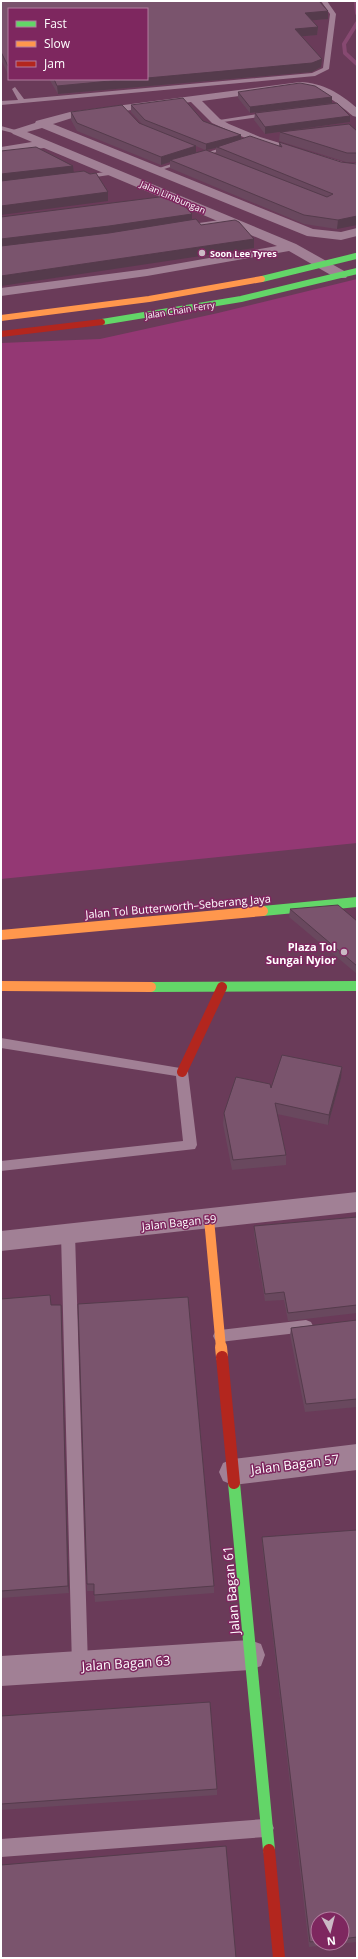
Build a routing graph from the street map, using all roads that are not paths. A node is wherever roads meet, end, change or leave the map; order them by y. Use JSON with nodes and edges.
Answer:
{"nodes":[{"id":1,"x":324,"y":1,"type":"edge"},
{"id":2,"x":15,"y":88,"type":"dead end"},
{"id":3,"x":193,"y":98,"type":"junction"},
{"id":4,"x":22,"y":101,"type":"junction"},
{"id":5,"x":1,"y":103,"type":"edge"},
{"id":6,"x":277,"y":113,"type":"edge"},
{"id":7,"x":357,"y":114,"type":"edge"},
{"id":8,"x":216,"y":121,"type":"junction"},
{"id":9,"x":40,"y":123,"type":"junction"},
{"id":10,"x":1,"y":128,"type":"edge"},
{"id":11,"x":18,"y":132,"type":"junction"},
{"id":12,"x":280,"y":136,"type":"edge"},
{"id":13,"x":256,"y":138,"type":"junction"},
{"id":14,"x":45,"y":144,"type":"junction"},
{"id":15,"x":191,"y":149,"type":"edge"},
{"id":16,"x":1,"y":150,"type":"edge"},
{"id":17,"x":206,"y":154,"type":"junction"},
{"id":18,"x":213,"y":157,"type":"edge"},
{"id":19,"x":357,"y":167,"type":"edge"},
{"id":20,"x":156,"y":170,"type":"junction"},
{"id":21,"x":114,"y":173,"type":"junction"},
{"id":22,"x":76,"y":178,"type":"edge"},
{"id":23,"x":215,"y":194,"type":"junction"},
{"id":24,"x":168,"y":195,"type":"junction"},
{"id":25,"x":144,"y":200,"type":"edge"},
{"id":26,"x":188,"y":204,"type":"junction"},
{"id":27,"x":227,"y":221,"type":"junction"},
{"id":28,"x":180,"y":228,"type":"edge"},
{"id":29,"x":357,"y":232,"type":"edge"},
{"id":30,"x":291,"y":247,"type":"junction"},
{"id":31,"x":357,"y":256,"type":"edge"},
{"id":32,"x":321,"y":264,"type":"junction"},
{"id":33,"x":357,"y":271,"type":"edge"},
{"id":34,"x":341,"y":274,"type":"junction"},
{"id":35,"x":1,"y":292,"type":"edge"},
{"id":36,"x":1,"y":318,"type":"edge"},
{"id":37,"x":1,"y":334,"type":"edge"},
{"id":38,"x":357,"y":902,"type":"edge"},
{"id":39,"x":1,"y":935,"type":"edge"},
{"id":40,"x":1,"y":986,"type":"edge"},
{"id":41,"x":357,"y":986,"type":"edge"},
{"id":42,"x":222,"y":988,"type":"junction"},
{"id":43,"x":1,"y":1043,"type":"edge"},
{"id":44,"x":182,"y":1072,"type":"junction"},
{"id":45,"x":1,"y":1166,"type":"edge"},
{"id":46,"x":357,"y":1202,"type":"edge"},
{"id":47,"x":209,"y":1219,"type":"junction"},
{"id":48,"x":68,"y":1234,"type":"junction"},
{"id":49,"x":1,"y":1241,"type":"edge"},
{"id":50,"x":319,"y":1324,"type":"edge"},
{"id":51,"x":220,"y":1336,"type":"junction"},
{"id":52,"x":357,"y":1457,"type":"edge"},
{"id":53,"x":233,"y":1472,"type":"junction"},
{"id":54,"x":250,"y":1655,"type":"junction"},
{"id":55,"x":80,"y":1666,"type":"junction"},
{"id":56,"x":1,"y":1671,"type":"edge"},
{"id":57,"x":267,"y":1828,"type":"junction"},
{"id":58,"x":1,"y":1848,"type":"edge"},
{"id":59,"x":279,"y":1958,"type":"edge"}],
"edges":[{"from":1,"to":4,"type":"lane"},
{"from":2,"to":4,"type":"lane"},
{"from":3,"to":7,"type":"street"},
{"from":3,"to":8,"type":"street"},
{"from":3,"to":9,"type":"street"},
{"from":4,"to":5,"type":"lane"},
{"from":6,"to":8,"type":"lane"},
{"from":8,"to":13,"type":"street"},
{"from":9,"to":11,"type":"street"},
{"from":9,"to":20,"type":"street","name":"Jalan Limbungan"},
{"from":10,"to":11,"type":"lane","name":"Jalan Limbungan"},
{"from":11,"to":14,"type":"street","name":"Jalan Limbungan"},
{"from":12,"to":13,"type":"street"},
{"from":13,"to":17,"type":"lane","name":"Jalan Limbungan"},
{"from":13,"to":19,"type":"street"},
{"from":14,"to":16,"type":"street"},
{"from":14,"to":21,"type":"street","name":"Jalan Limbungan"},
{"from":15,"to":17,"type":"lane"},
{"from":17,"to":18,"type":"lane"},
{"from":17,"to":20,"type":"lane","name":"Jalan Limbungan"},
{"from":20,"to":23,"type":"street","name":"Jalan Limbungan"},
{"from":21,"to":22,"type":"lane"},
{"from":21,"to":24,"type":"street","name":"Jalan Limbungan"},
{"from":23,"to":26,"type":"street"},
{"from":23,"to":29,"type":"street","name":"Jalan Limbungan"},
{"from":24,"to":25,"type":"street"},
{"from":24,"to":26,"type":"street","name":"Jalan Limbungan"},
{"from":26,"to":27,"type":"street","name":"Jalan Limbungan"},
{"from":27,"to":28,"type":"lane"},
{"from":27,"to":30,"type":"street","name":"Jalan Limbungan"},
{"from":30,"to":32,"type":"street","name":"Jalan Limbungan"},
{"from":30,"to":35,"type":"street"},
{"from":31,"to":32,"type":"main road","name":"Jalan Chain Ferry"},
{"from":32,"to":34,"type":"street","name":"Jalan Limbungan"},
{"from":32,"to":36,"type":"main road","name":"Jalan Chain Ferry"},
{"from":33,"to":34,"type":"main road","name":"Jalan Chain Ferry"},
{"from":34,"to":37,"type":"main road","name":"Jalan Chain Ferry"},
{"from":38,"to":39,"type":"main road","name":"Jalan Tol Butterworth–Seberang Jaya"},
{"from":40,"to":42,"type":"main road"},
{"from":41,"to":42,"type":"main road"},
{"from":42,"to":44,"type":"main road"},
{"from":43,"to":44,"type":"lane"},
{"from":44,"to":45,"type":"lane"},
{"from":46,"to":47,"type":"street","name":"Jalan Bagan 59"},
{"from":47,"to":48,"type":"street","name":"Jalan Bagan 59"},
{"from":47,"to":51,"type":"main road","name":"Jalan Bagan 61"},
{"from":48,"to":49,"type":"street","name":"Jalan Bagan 59"},
{"from":48,"to":55,"type":"lane"},
{"from":50,"to":51,"type":"lane"},
{"from":51,"to":53,"type":"main road","name":"Jalan Bagan 61"},
{"from":52,"to":53,"type":"street","name":"Jalan Bagan 57"},
{"from":53,"to":54,"type":"main road","name":"Jalan Bagan 61"},
{"from":54,"to":55,"type":"street","name":"Jalan Bagan 63"},
{"from":54,"to":57,"type":"main road","name":"Jalan Bagan 61"},
{"from":55,"to":56,"type":"street","name":"Jalan Bagan 63"},
{"from":57,"to":58,"type":"lane"},
{"from":57,"to":59,"type":"main road","name":"Jalan Bagan 61"}]}
